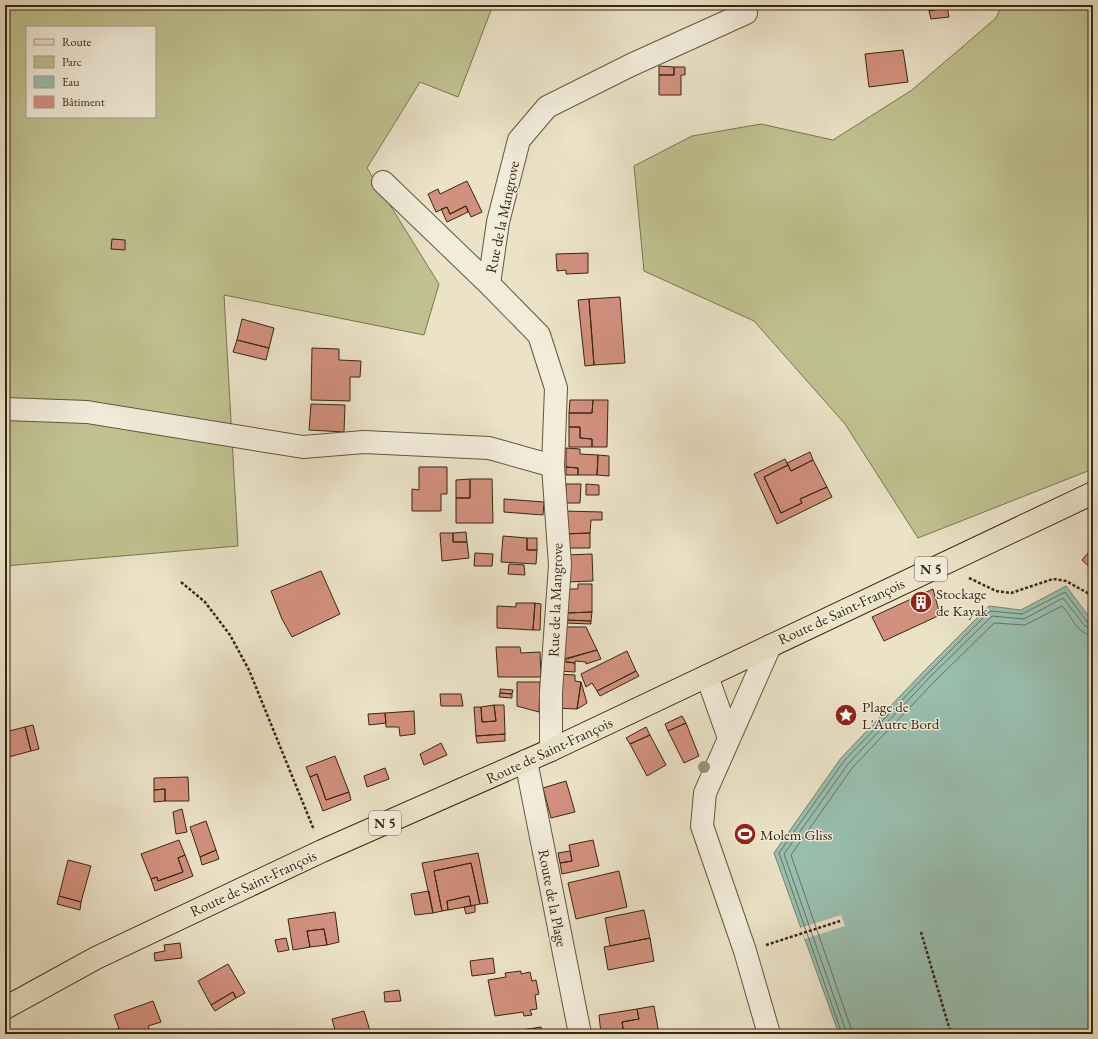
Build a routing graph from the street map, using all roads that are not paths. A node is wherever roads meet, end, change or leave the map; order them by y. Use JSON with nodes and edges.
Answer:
{"nodes":[{"id":1,"x":746,"y":13,"type":"dead end"},
{"id":2,"x":383,"y":182,"type":"dead end"},
{"id":3,"x":488,"y":284,"type":"junction"},
{"id":4,"x":5,"y":409,"type":"edge"},
{"id":5,"x":553,"y":466,"type":"junction"},
{"id":6,"x":1093,"y":493,"type":"edge"},
{"id":7,"x":770,"y":646,"type":"junction"},
{"id":8,"x":707,"y":676,"type":"junction"},
{"id":9,"x":729,"y":738,"type":"junction"},
{"id":10,"x":551,"y":750,"type":"junction"},
{"id":11,"x":526,"y":761,"type":"junction"},
{"id":12,"x":5,"y":1008,"type":"edge"},
{"id":13,"x":580,"y":1034,"type":"edge"},
{"id":14,"x":769,"y":1034,"type":"edge"}],
"edges":[{"from":1,"to":3,"type":"street","name":"Rue de la Mangrove"},
{"from":2,"to":3,"type":"street"},
{"from":3,"to":5,"type":"street","name":"Rue de la Mangrove"},
{"from":4,"to":5,"type":"street"},
{"from":5,"to":10,"type":"street","name":"Rue de la Mangrove"},
{"from":6,"to":7,"type":"main road","name":"Route de Saint-François","number":"N 5"},
{"from":7,"to":8,"type":"main road","name":"Route de Saint-François","number":"N 5"},
{"from":7,"to":9,"type":"street"},
{"from":8,"to":9,"type":"street"},
{"from":8,"to":10,"type":"main road","name":"Route de Saint-François","number":"N 5"},
{"from":9,"to":14,"type":"street"},
{"from":10,"to":11,"type":"main road","name":"Route de Saint-François","number":"N 5"},
{"from":11,"to":12,"type":"main road","name":"Route de Saint-François","number":"N 5"},
{"from":11,"to":13,"type":"street","name":"Route de la Plage"}]}
